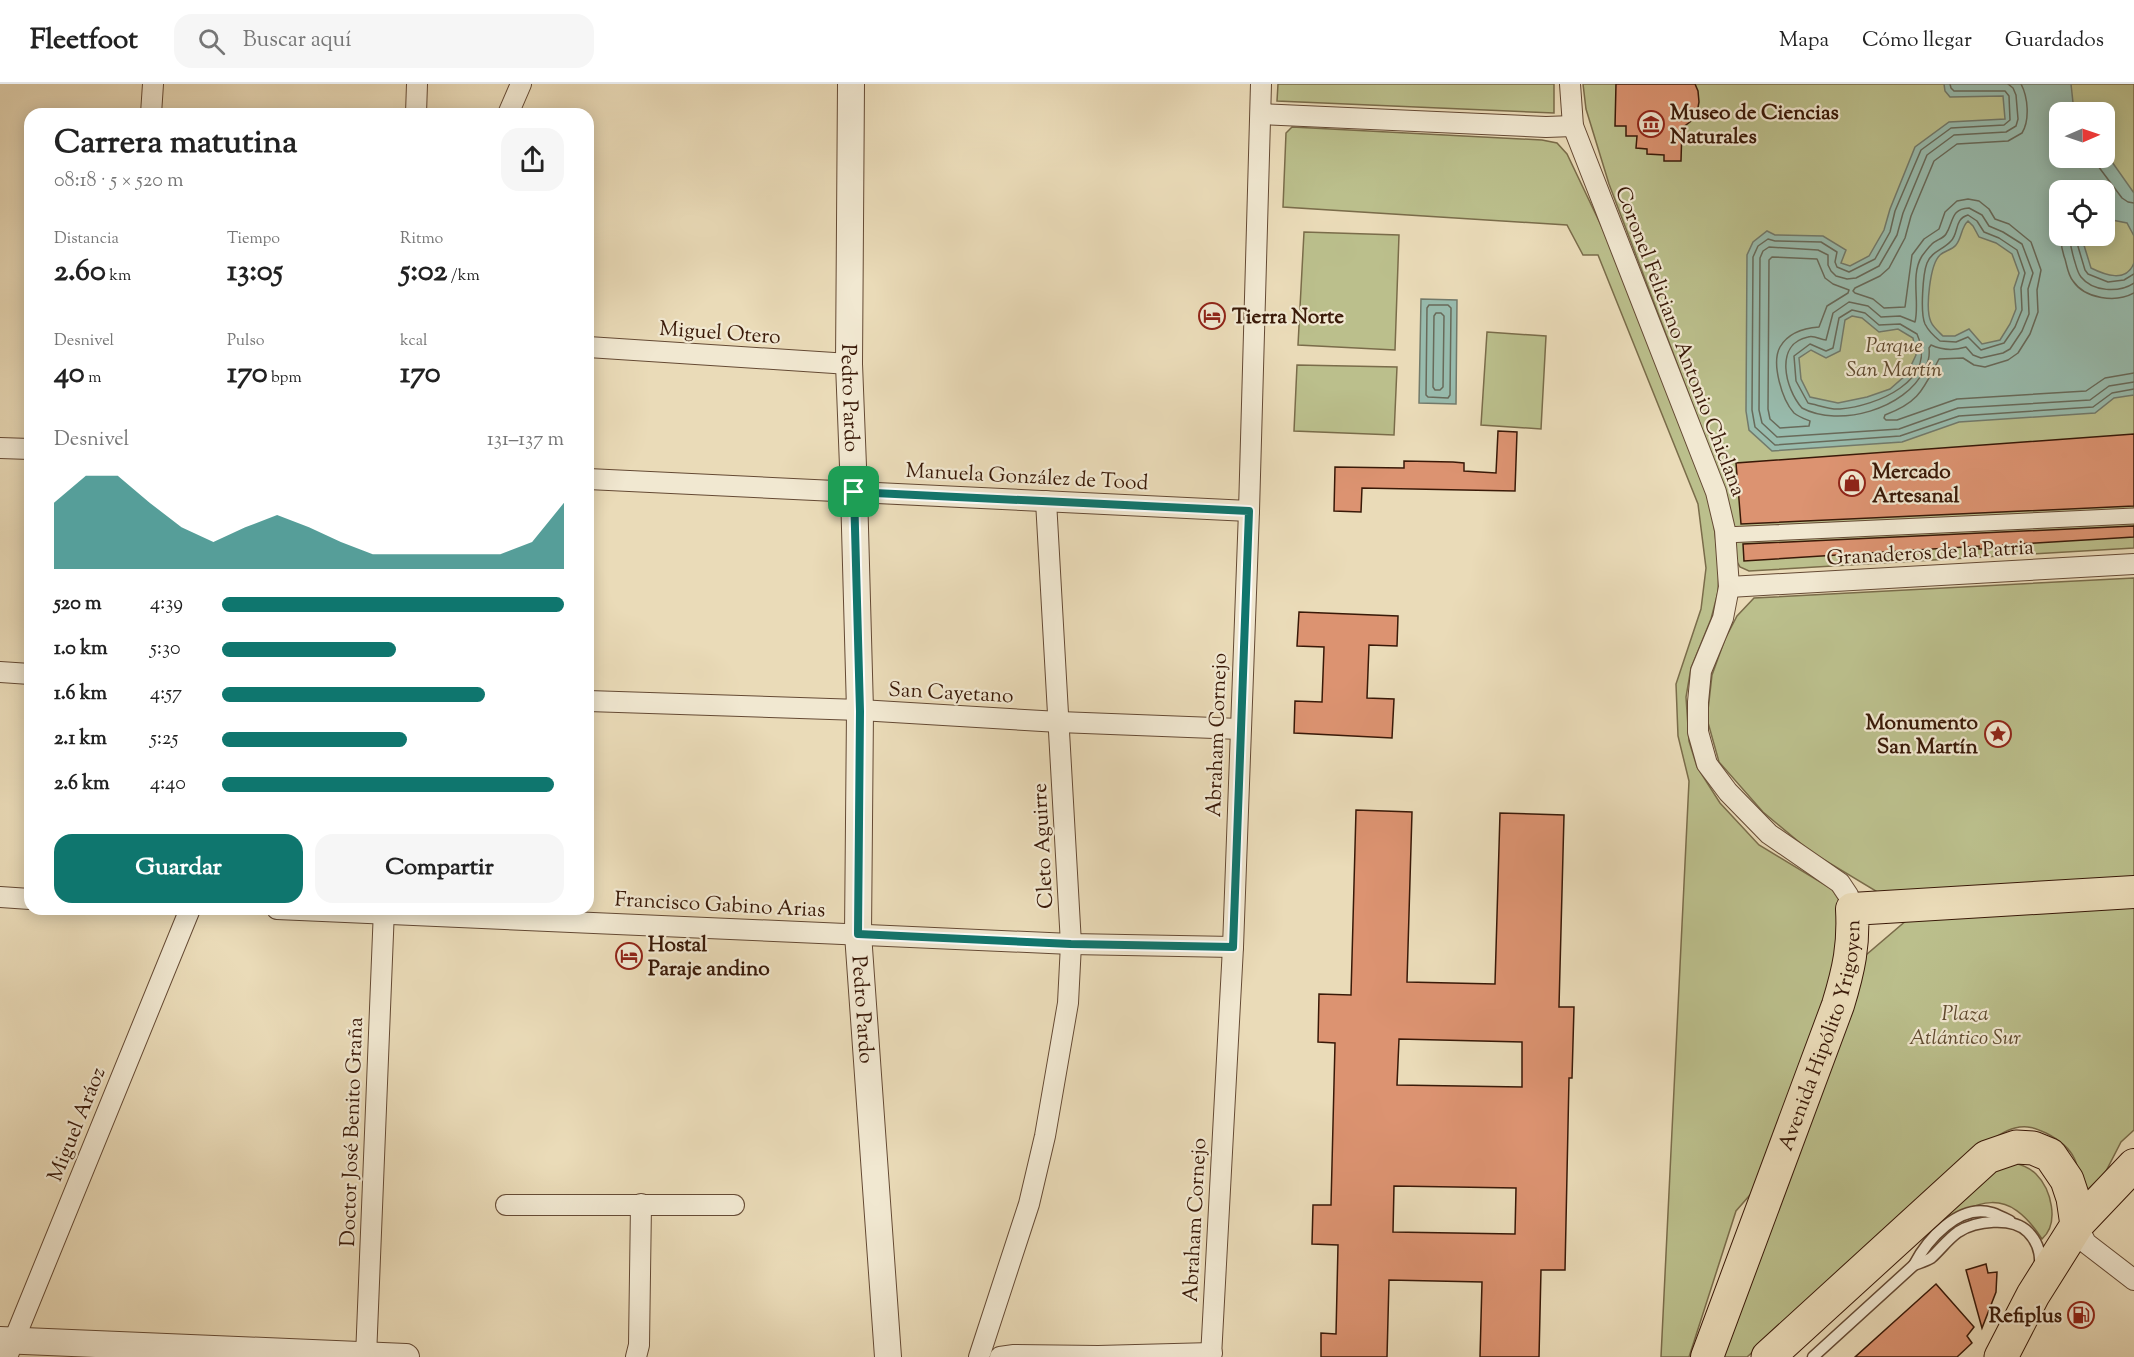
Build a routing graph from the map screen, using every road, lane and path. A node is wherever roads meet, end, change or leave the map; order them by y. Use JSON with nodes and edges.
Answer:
{"nodes":[{"id":1,"x":153,"y":84,"type":"edge"},
{"id":2,"x":417,"y":84,"type":"edge"},
{"id":3,"x":521,"y":84,"type":"edge"},
{"id":4,"x":851,"y":84,"type":"edge"},
{"id":5,"x":1261,"y":84,"type":"edge"},
{"id":6,"x":1570,"y":84,"type":"edge"},
{"id":7,"x":151,"y":108,"type":"edge"},
{"id":8,"x":416,"y":108,"type":"edge"},
{"id":9,"x":511,"y":108,"type":"edge"},
{"id":10,"x":1260,"y":114,"type":"junction"},
{"id":11,"x":1573,"y":126,"type":"junction"},
{"id":12,"x":594,"y":347,"type":"edge"},
{"id":13,"x":849,"y":364,"type":"junction"},
{"id":14,"x":0,"y":447,"type":"edge"},
{"id":15,"x":24,"y":449,"type":"edge"},
{"id":16,"x":594,"y":478,"type":"edge"},
{"id":17,"x":854,"y":492,"type":"junction"},
{"id":18,"x":1046,"y":501,"type":"junction"},
{"id":19,"x":1249,"y":511,"type":"junction"},
{"id":20,"x":2134,"y":516,"type":"edge"},
{"id":21,"x":1725,"y":534,"type":"junction"},
{"id":22,"x":2134,"y":564,"type":"edge"},
{"id":23,"x":1729,"y":587,"type":"junction"},
{"id":24,"x":0,"y":672,"type":"edge"},
{"id":25,"x":24,"y":674,"type":"edge"},
{"id":26,"x":594,"y":701,"type":"edge"},
{"id":27,"x":860,"y":711,"type":"junction"},
{"id":28,"x":1059,"y":722,"type":"junction"},
{"id":29,"x":1240,"y":729,"type":"junction"},
{"id":30,"x":2134,"y":892,"type":"edge"},
{"id":31,"x":0,"y":897,"type":"edge"},
{"id":32,"x":24,"y":899,"type":"edge"},
{"id":33,"x":1852,"y":909,"type":"junction"},
{"id":34,"x":187,"y":915,"type":"edge"},
{"id":35,"x":383,"y":915,"type":"edge"},
{"id":36,"x":466,"y":915,"type":"edge"},
{"id":37,"x":858,"y":934,"type":"junction"},
{"id":38,"x":1071,"y":944,"type":"junction"},
{"id":39,"x":1233,"y":947,"type":"junction"},
{"id":40,"x":2134,"y":1166,"type":"edge"},
{"id":41,"x":506,"y":1204,"type":"dead end"},
{"id":42,"x":641,"y":1204,"type":"junction"},
{"id":43,"x":734,"y":1205,"type":"dead end"},
{"id":44,"x":2077,"y":1225,"type":"junction"},
{"id":45,"x":2134,"y":1280,"type":"edge"},
{"id":46,"x":2033,"y":1295,"type":"junction"},
{"id":47,"x":7,"y":1346,"type":"edge"},
{"id":48,"x":146,"y":1352,"type":"edge"},
{"id":49,"x":1211,"y":1355,"type":"edge"},
{"id":50,"x":366,"y":1356,"type":"edge"},
{"id":51,"x":406,"y":1357,"type":"edge"},
{"id":52,"x":636,"y":1357,"type":"edge"},
{"id":53,"x":888,"y":1357,"type":"edge"},
{"id":54,"x":979,"y":1357,"type":"edge"},
{"id":55,"x":1000,"y":1357,"type":"edge"},
{"id":56,"x":1098,"y":1357,"type":"edge"},
{"id":57,"x":1707,"y":1357,"type":"edge"},
{"id":58,"x":1768,"y":1357,"type":"edge"},
{"id":59,"x":1813,"y":1357,"type":"edge"},
{"id":60,"x":2001,"y":1357,"type":"edge"}],
"edges":[{"from":1,"to":7,"type":"street"},
{"from":2,"to":8,"type":"street"},
{"from":3,"to":9,"type":"street"},
{"from":4,"to":13,"type":"street","name":"Pedro Pardo"},
{"from":5,"to":10,"type":"street","name":"Abraham Cornejo"},
{"from":6,"to":11,"type":"street","name":"Coronel Feliciano Antonio Chiclana"},
{"from":10,"to":11,"type":"street"},
{"from":10,"to":19,"type":"street","name":"Abraham Cornejo"},
{"from":11,"to":21,"type":"street","name":"Coronel Feliciano Antonio Chiclana"},
{"from":12,"to":13,"type":"street","name":"Miguel Otero"},
{"from":13,"to":17,"type":"street","name":"Pedro Pardo"},
{"from":14,"to":15,"type":"street"},
{"from":16,"to":17,"type":"street","name":"Manuela González de Tood"},
{"from":17,"to":18,"type":"street","name":"Manuela González de Tood"},
{"from":17,"to":27,"type":"street","name":"Pedro Pardo"},
{"from":18,"to":19,"type":"street","name":"Manuela González de Tood"},
{"from":18,"to":28,"type":"street","name":"Cleto Aguirre"},
{"from":19,"to":29,"type":"street","name":"Abraham Cornejo"},
{"from":20,"to":21,"type":"street","name":"Granaderos de la Patria"},
{"from":21,"to":23,"type":"street","name":"Coronel Feliciano Antonio Chiclana"},
{"from":22,"to":23,"type":"street","name":"Granaderos de la Patria"},
{"from":23,"to":33,"type":"street","name":"Coronel Feliciano Antonio Chiclana"},
{"from":24,"to":25,"type":"street"},
{"from":26,"to":27,"type":"street","name":"San Cayetano"},
{"from":27,"to":28,"type":"street","name":"San Cayetano"},
{"from":27,"to":37,"type":"street","name":"Pedro Pardo"},
{"from":28,"to":29,"type":"street","name":"San Cayetano"},
{"from":28,"to":38,"type":"street","name":"Cleto Aguirre"},
{"from":29,"to":39,"type":"street","name":"Abraham Cornejo"},
{"from":30,"to":33,"type":"main road","name":"Avenida Hipólito Yrigoyen"},
{"from":31,"to":32,"type":"street"},
{"from":33,"to":57,"type":"main road","name":"Avenida Hipólito Yrigoyen"},
{"from":34,"to":47,"type":"street","name":"Miguel Aráoz"},
{"from":35,"to":50,"type":"street","name":"Doctor José Benito Graña"},
{"from":36,"to":37,"type":"street","name":"Francisco Gabino Arias"},
{"from":37,"to":38,"type":"street","name":"Francisco Gabino Arias"},
{"from":37,"to":53,"type":"street","name":"Pedro Pardo"},
{"from":38,"to":39,"type":"street","name":"Francisco Gabino Arias"},
{"from":38,"to":54,"type":"street","name":"Cleto Aguirre"},
{"from":39,"to":49,"type":"street","name":"Abraham Cornejo"},
{"from":40,"to":44,"type":"main road"},
{"from":41,"to":42,"type":"street"},
{"from":42,"to":43,"type":"street"},
{"from":42,"to":52,"type":"street"},
{"from":44,"to":45,"type":"street"},
{"from":44,"to":46,"type":"highway"},
{"from":44,"to":58,"type":"highway"},
{"from":46,"to":59,"type":"lane"},
{"from":46,"to":60,"type":"highway"},
{"from":47,"to":48,"type":"street"},
{"from":48,"to":50,"type":"street"},
{"from":49,"to":56,"type":"street"},
{"from":50,"to":51,"type":"street"},
{"from":55,"to":56,"type":"street"}]}
